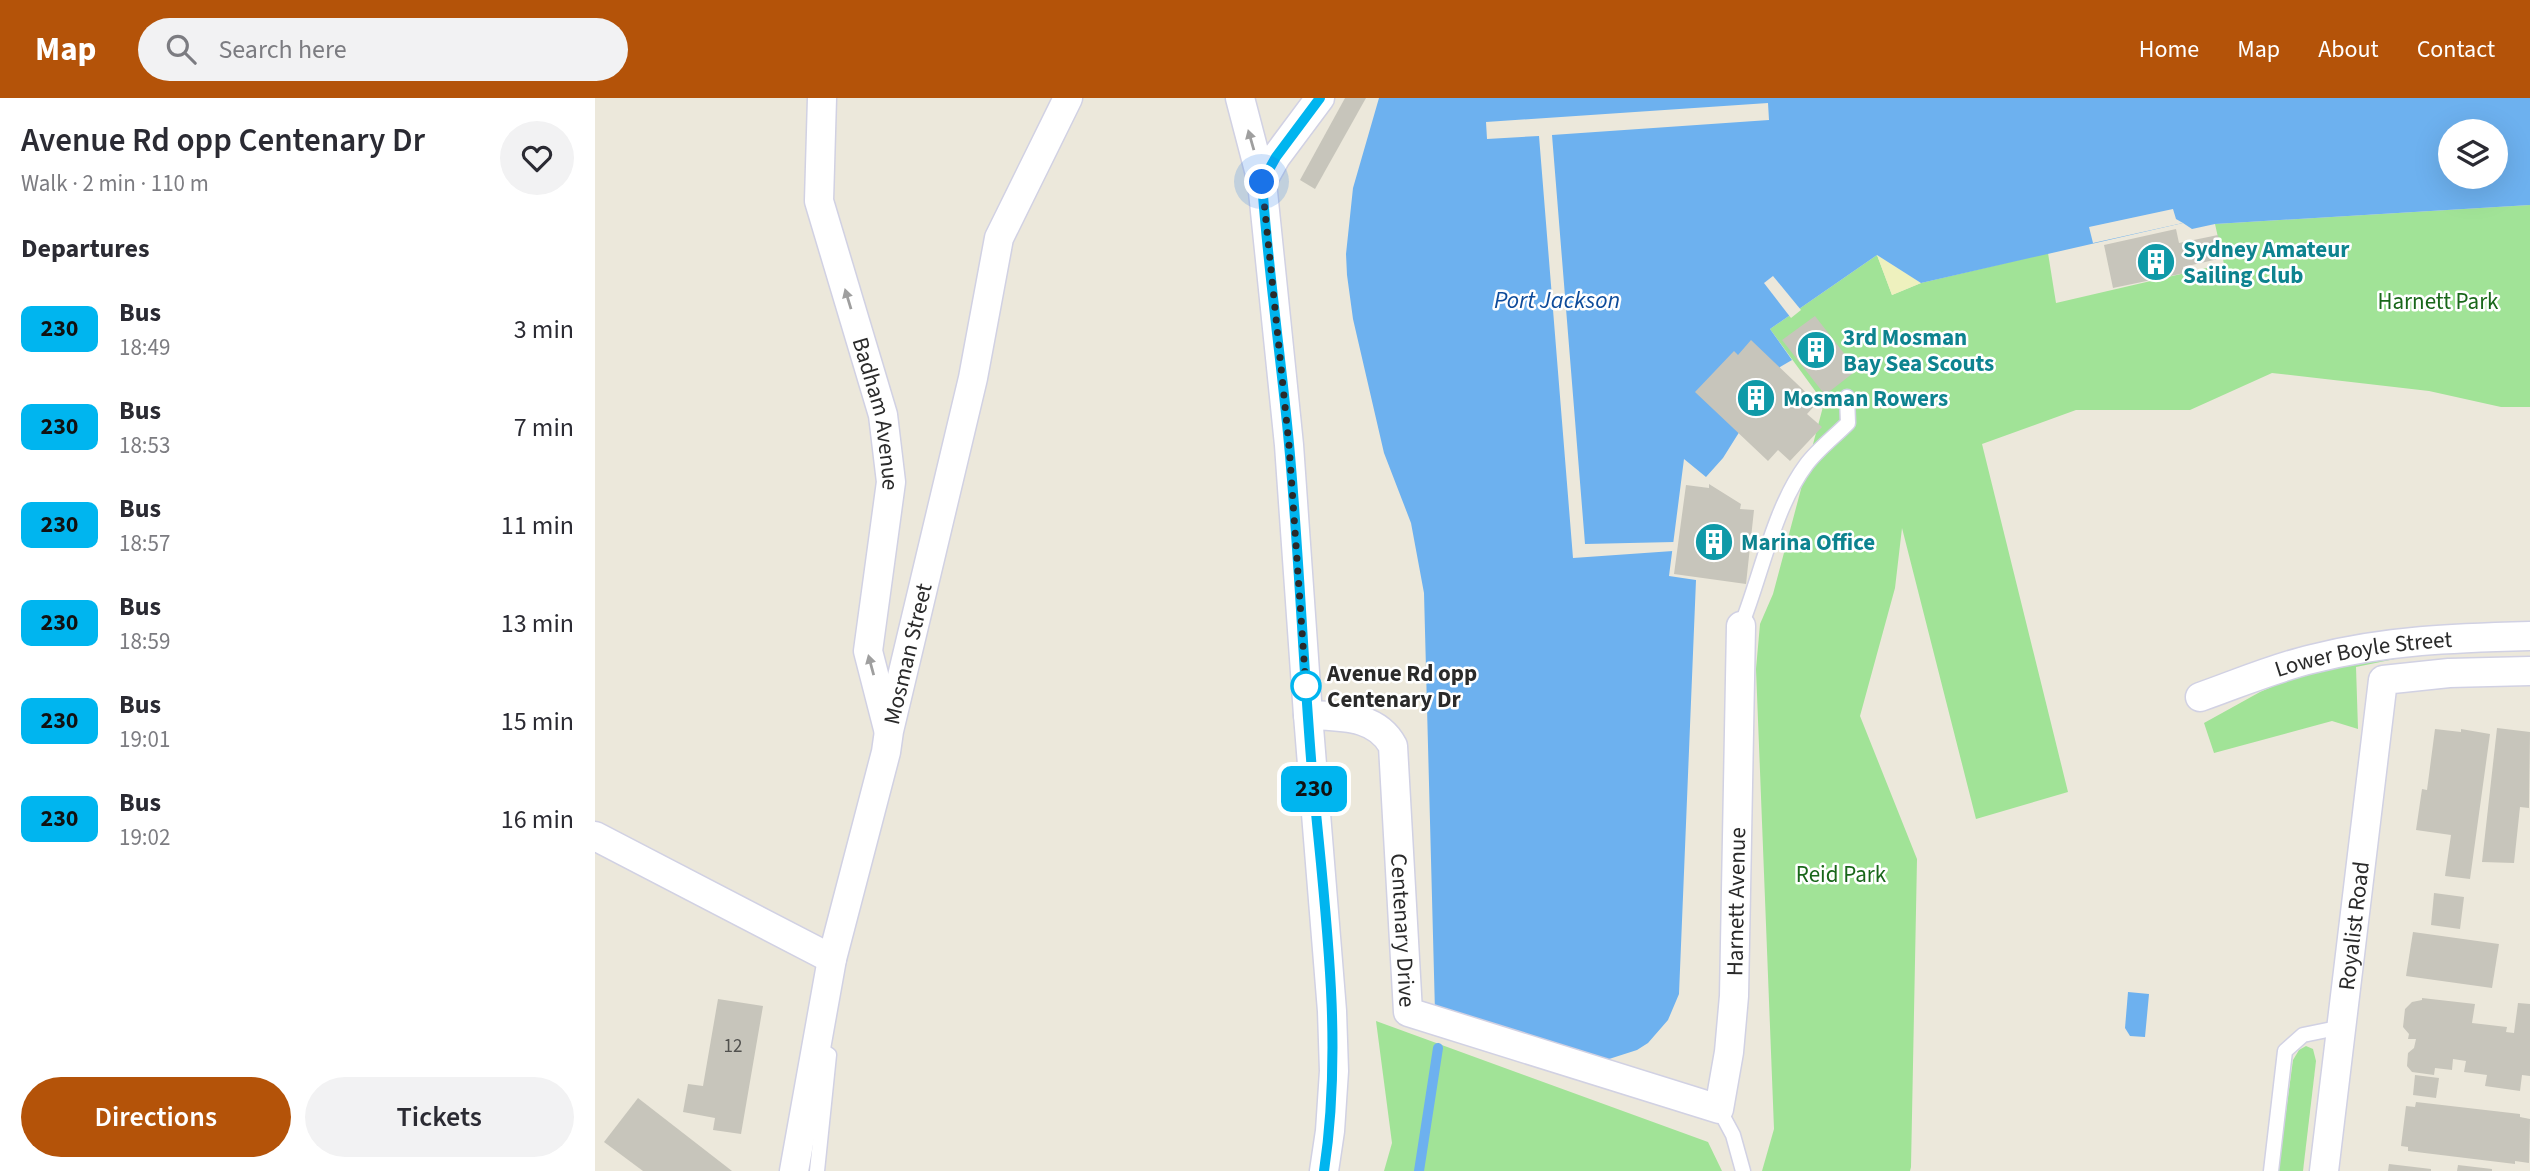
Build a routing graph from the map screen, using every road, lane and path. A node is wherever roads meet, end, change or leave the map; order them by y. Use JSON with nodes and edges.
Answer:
{"nodes":[{"id":1,"x":822,"y":98,"type":"edge"},
{"id":2,"x":1068,"y":98,"type":"edge"},
{"id":3,"x":1241,"y":98,"type":"edge"},
{"id":4,"x":1320,"y":98,"type":"edge"},
{"id":5,"x":1262,"y":182,"type":"junction"},
{"id":6,"x":1847,"y":397,"type":"dead end"},
{"id":7,"x":1741,"y":626,"type":"joint"},
{"id":8,"x":2530,"y":636,"type":"edge"},
{"id":9,"x":2530,"y":671,"type":"edge"},
{"id":10,"x":2200,"y":697,"type":"dead end"},
{"id":11,"x":1308,"y":715,"type":"junction"},
{"id":12,"x":889,"y":731,"type":"junction"},
{"id":13,"x":595,"y":836,"type":"edge"},
{"id":14,"x":832,"y":959,"type":"junction"},
{"id":15,"x":2341,"y":1027,"type":"junction"},
{"id":16,"x":816,"y":1046,"type":"junction"},
{"id":17,"x":1719,"y":1109,"type":"junction"},
{"id":18,"x":794,"y":1171,"type":"edge"},
{"id":19,"x":817,"y":1171,"type":"edge"},
{"id":20,"x":1324,"y":1171,"type":"edge"},
{"id":21,"x":1743,"y":1171,"type":"edge"},
{"id":22,"x":2270,"y":1171,"type":"edge"},
{"id":23,"x":2324,"y":1171,"type":"edge"}],
"edges":[{"from":12,"to":1,"type":"street","name":"Badham Avenue","one_way":true},
{"from":2,"to":12,"type":"street","name":"Mosman Street"},
{"from":5,"to":3,"type":"street","one_way":true},
{"from":4,"to":5,"type":"street"},
{"from":5,"to":11,"type":"street"},
{"from":6,"to":7,"type":"lane"},
{"from":7,"to":17,"type":"street","name":"Harnett Avenue"},
{"from":8,"to":10,"type":"street","name":"Lower Boyle Street"},
{"from":9,"to":15,"type":"street","name":"Royalist Road"},
{"from":11,"to":17,"type":"street","name":"Centenary Drive"},
{"from":11,"to":20,"type":"street"},
{"from":12,"to":14,"type":"street","name":"Mosman Street"},
{"from":13,"to":14,"type":"street"},
{"from":14,"to":16,"type":"street","name":"Mosman Street"},
{"from":15,"to":22,"type":"lane"},
{"from":15,"to":23,"type":"street","name":"Royalist Road"},
{"from":16,"to":18,"type":"street","name":"Mosman Street"},
{"from":16,"to":19,"type":"lane"},
{"from":17,"to":21,"type":"lane"}]}
